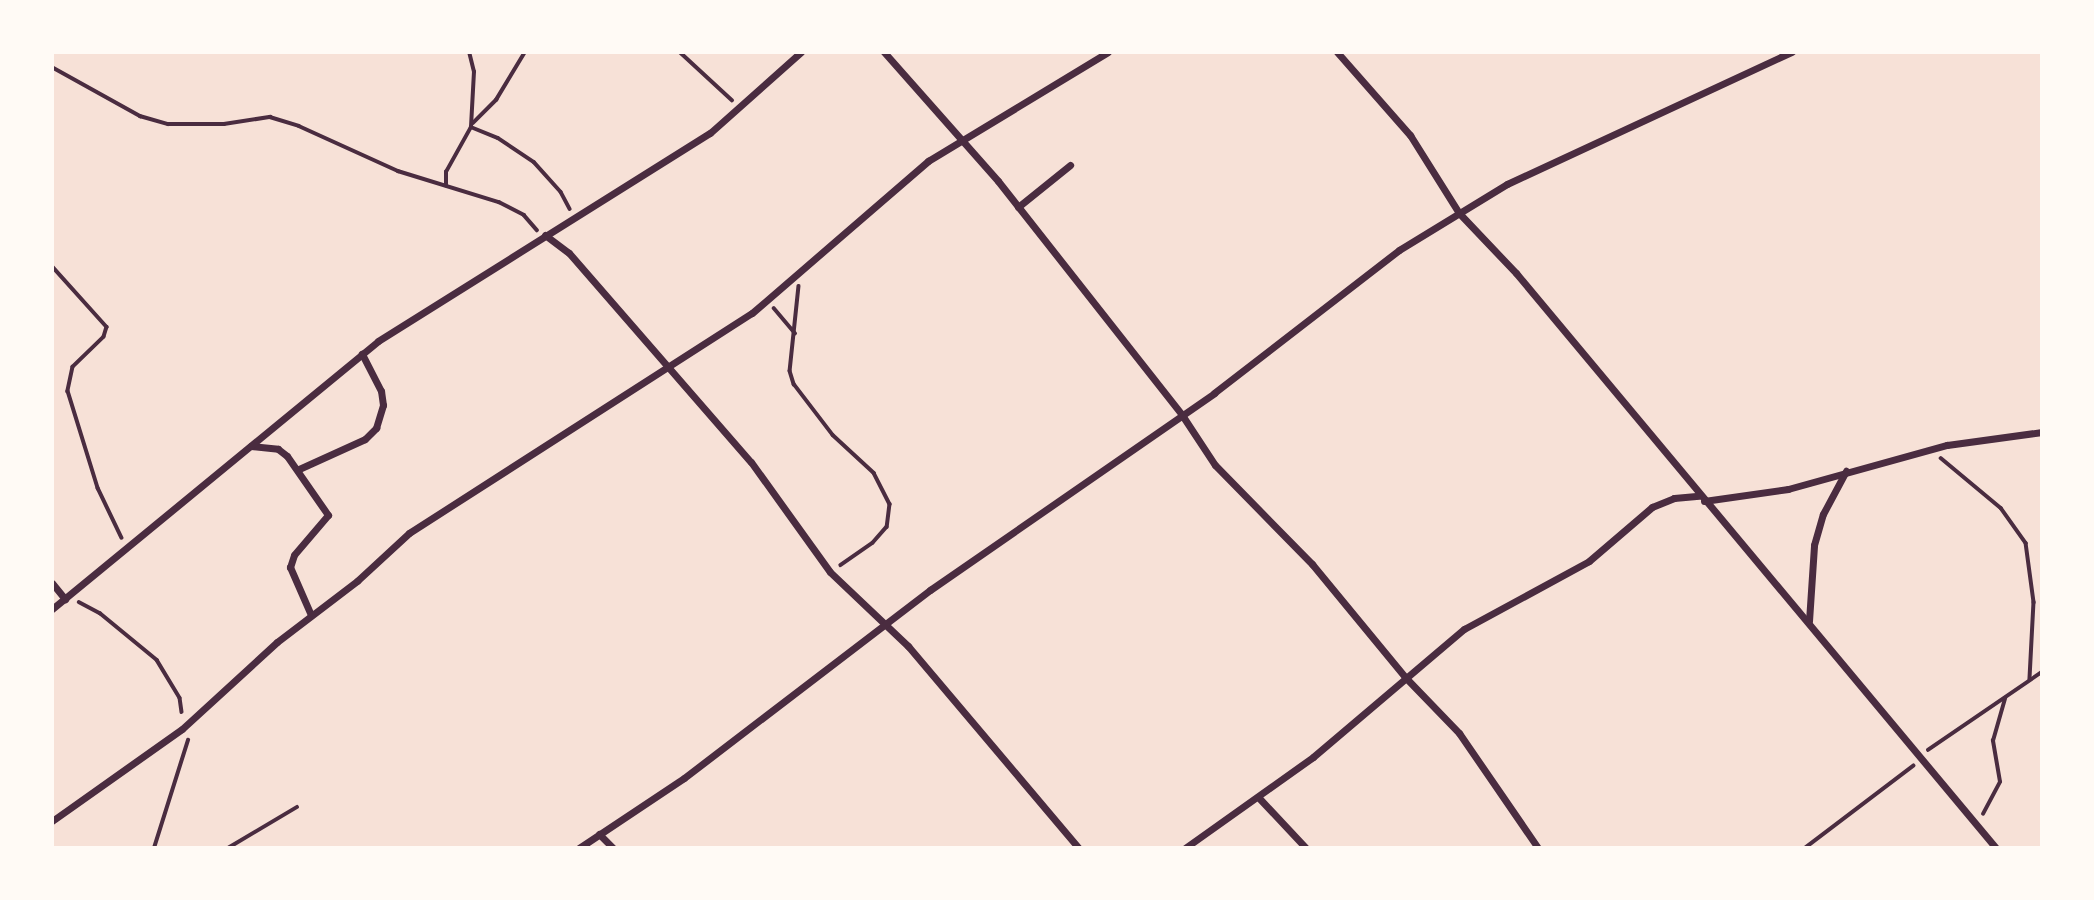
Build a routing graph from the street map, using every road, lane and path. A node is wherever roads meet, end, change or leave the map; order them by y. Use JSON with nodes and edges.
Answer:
{"nodes":[{"id":1,"x":469,"y":52,"type":"edge"},
{"id":2,"x":525,"y":52,"type":"edge"},
{"id":3,"x":680,"y":52,"type":"edge"},
{"id":4,"x":801,"y":52,"type":"edge"},
{"id":5,"x":884,"y":52,"type":"edge"},
{"id":6,"x":1108,"y":52,"type":"edge"},
{"id":7,"x":1338,"y":52,"type":"edge"},
{"id":8,"x":1793,"y":52,"type":"edge"},
{"id":9,"x":52,"y":67,"type":"edge"},
{"id":10,"x":741,"y":108,"type":"junction"},
{"id":11,"x":471,"y":126,"type":"junction"},
{"id":12,"x":963,"y":138,"type":"junction"},
{"id":13,"x":1070,"y":166,"type":"dead end"},
{"id":14,"x":446,"y":186,"type":"junction"},
{"id":15,"x":1018,"y":207,"type":"junction"},
{"id":16,"x":1459,"y":213,"type":"junction"},
{"id":17,"x":573,"y":217,"type":"junction"},
{"id":18,"x":543,"y":236,"type":"junction"},
{"id":19,"x":52,"y":266,"type":"edge"},
{"id":20,"x":798,"y":275,"type":"junction"},
{"id":21,"x":767,"y":301,"type":"junction"},
{"id":22,"x":795,"y":333,"type":"junction"},
{"id":23,"x":362,"y":354,"type":"junction"},
{"id":24,"x":666,"y":367,"type":"junction"},
{"id":25,"x":1182,"y":415,"type":"junction"},
{"id":26,"x":2042,"y":432,"type":"edge"},
{"id":27,"x":251,"y":446,"type":"junction"},
{"id":28,"x":1927,"y":450,"type":"junction"},
{"id":29,"x":299,"y":470,"type":"junction"},
{"id":30,"x":1846,"y":471,"type":"junction"},
{"id":31,"x":1702,"y":498,"type":"junction"},
{"id":32,"x":128,"y":549,"type":"junction"},
{"id":33,"x":830,"y":572,"type":"junction"},
{"id":34,"x":52,"y":583,"type":"edge"},
{"id":35,"x":67,"y":598,"type":"junction"},
{"id":36,"x":52,"y":609,"type":"edge"},
{"id":37,"x":311,"y":615,"type":"junction"},
{"id":38,"x":1810,"y":622,"type":"junction"},
{"id":39,"x":887,"y":623,"type":"junction"},
{"id":40,"x":2042,"y":672,"type":"edge"},
{"id":41,"x":1405,"y":677,"type":"junction"},
{"id":42,"x":2030,"y":679,"type":"junction"},
{"id":43,"x":2006,"y":697,"type":"junction"},
{"id":44,"x":197,"y":715,"type":"junction"},
{"id":45,"x":182,"y":729,"type":"junction"},
{"id":46,"x":1921,"y":757,"type":"junction"},
{"id":47,"x":1259,"y":798,"type":"junction"},
{"id":48,"x":297,"y":807,"type":"dead end"},
{"id":49,"x":52,"y":821,"type":"edge"},
{"id":50,"x":1977,"y":821,"type":"junction"},
{"id":51,"x":600,"y":834,"type":"junction"},
{"id":52,"x":154,"y":848,"type":"edge"},
{"id":53,"x":228,"y":848,"type":"edge"},
{"id":54,"x":579,"y":848,"type":"edge"},
{"id":55,"x":613,"y":848,"type":"edge"},
{"id":56,"x":1079,"y":848,"type":"edge"},
{"id":57,"x":1185,"y":848,"type":"edge"},
{"id":58,"x":1306,"y":848,"type":"edge"},
{"id":59,"x":1538,"y":848,"type":"edge"},
{"id":60,"x":1805,"y":848,"type":"edge"},
{"id":61,"x":1996,"y":848,"type":"edge"}],
"edges":[{"from":1,"to":11,"type":"path"},
{"from":2,"to":11,"type":"path"},
{"from":3,"to":10,"type":"path"},
{"from":4,"to":10,"type":"street"},
{"from":5,"to":12,"type":"street"},
{"from":6,"to":12,"type":"street"},
{"from":7,"to":16,"type":"street"},
{"from":8,"to":16,"type":"street"},
{"from":9,"to":14,"type":"path"},
{"from":10,"to":17,"type":"street"},
{"from":11,"to":14,"type":"path"},
{"from":11,"to":17,"type":"path"},
{"from":12,"to":15,"type":"street"},
{"from":12,"to":20,"type":"street"},
{"from":13,"to":15,"type":"street"},
{"from":14,"to":18,"type":"path"},
{"from":15,"to":25,"type":"street"},
{"from":16,"to":25,"type":"street"},
{"from":16,"to":31,"type":"street"},
{"from":17,"to":18,"type":"street"},
{"from":18,"to":23,"type":"street"},
{"from":18,"to":24,"type":"street"},
{"from":19,"to":32,"type":"path"},
{"from":20,"to":21,"type":"street"},
{"from":20,"to":22,"type":"path"},
{"from":21,"to":22,"type":"path"},
{"from":21,"to":24,"type":"street"},
{"from":22,"to":33,"type":"path"},
{"from":23,"to":27,"type":"street"},
{"from":23,"to":29,"type":"street"},
{"from":24,"to":33,"type":"street"},
{"from":24,"to":37,"type":"street"},
{"from":25,"to":39,"type":"street"},
{"from":25,"to":41,"type":"street"},
{"from":26,"to":28,"type":"street"},
{"from":27,"to":29,"type":"street"},
{"from":27,"to":32,"type":"street"},
{"from":28,"to":30,"type":"street"},
{"from":28,"to":42,"type":"path"},
{"from":29,"to":37,"type":"street"},
{"from":30,"to":31,"type":"street"},
{"from":30,"to":38,"type":"street"},
{"from":31,"to":38,"type":"street"},
{"from":31,"to":41,"type":"street"},
{"from":32,"to":35,"type":"street"},
{"from":33,"to":39,"type":"street"},
{"from":34,"to":35,"type":"street"},
{"from":35,"to":36,"type":"street"},
{"from":35,"to":45,"type":"path"},
{"from":37,"to":44,"type":"street"},
{"from":38,"to":46,"type":"street"},
{"from":39,"to":51,"type":"street"},
{"from":39,"to":56,"type":"street"},
{"from":40,"to":42,"type":"path"},
{"from":41,"to":47,"type":"street"},
{"from":41,"to":59,"type":"street"},
{"from":42,"to":43,"type":"path"},
{"from":43,"to":46,"type":"path"},
{"from":43,"to":50,"type":"path"},
{"from":44,"to":45,"type":"street"},
{"from":44,"to":52,"type":"path"},
{"from":45,"to":49,"type":"street"},
{"from":46,"to":50,"type":"street"},
{"from":46,"to":60,"type":"path"},
{"from":47,"to":57,"type":"street"},
{"from":47,"to":58,"type":"street"},
{"from":48,"to":53,"type":"path"},
{"from":50,"to":61,"type":"street"},
{"from":51,"to":54,"type":"street"},
{"from":51,"to":55,"type":"street"}]}
